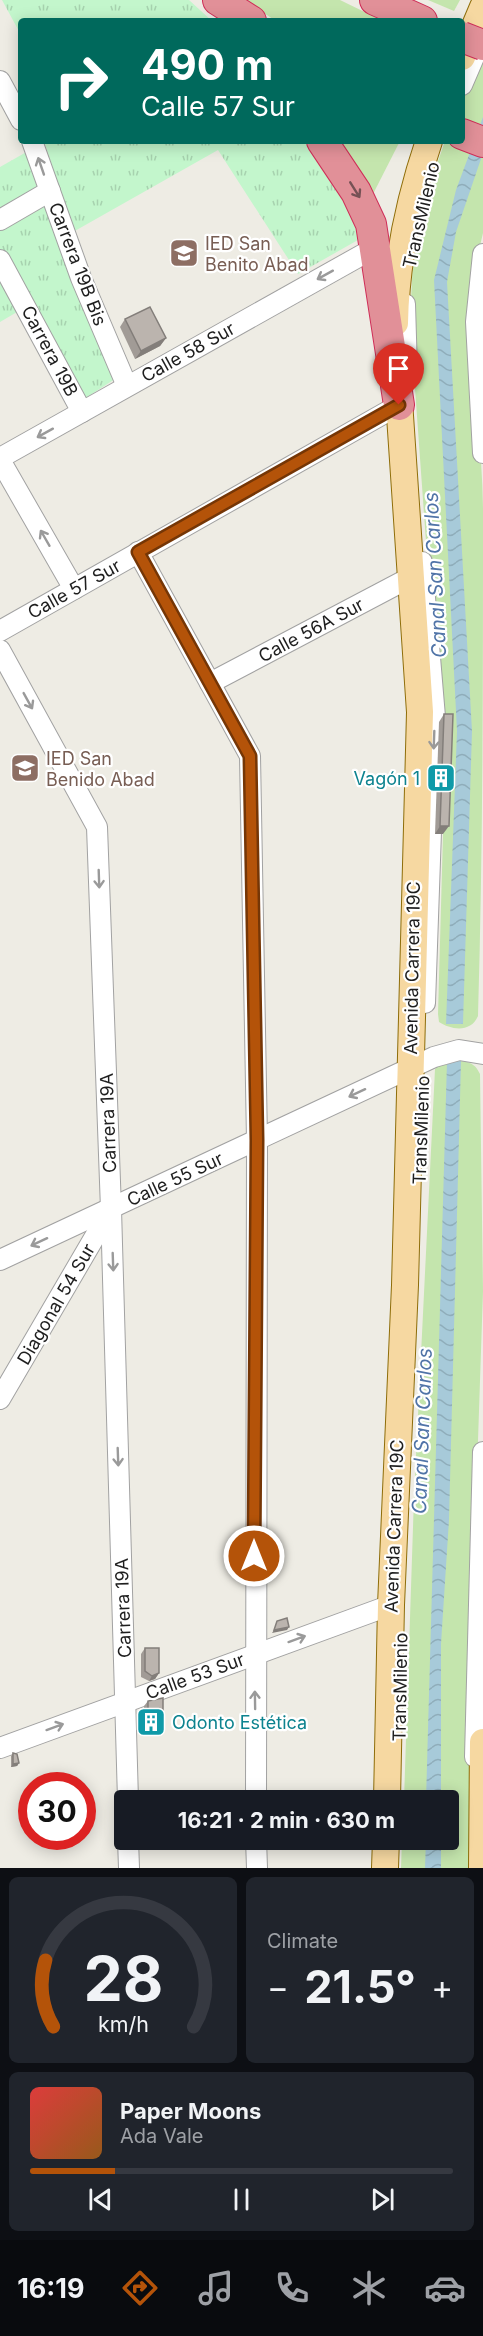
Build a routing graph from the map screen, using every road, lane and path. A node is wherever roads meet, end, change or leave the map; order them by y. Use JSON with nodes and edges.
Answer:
{"nodes":[{"id":1,"x":207,"y":0,"type":"edge"},
{"id":2,"x":218,"y":0,"type":"edge"},
{"id":3,"x":483,"y":7,"type":"edge"},
{"id":4,"x":224,"y":18,"type":"edge"},
{"id":5,"x":247,"y":18,"type":"edge"},
{"id":6,"x":483,"y":35,"type":"edge"},
{"id":7,"x":465,"y":38,"type":"edge"},
{"id":8,"x":483,"y":45,"type":"edge"},
{"id":9,"x":465,"y":50,"type":"edge"},
{"id":10,"x":465,"y":78,"type":"edge"},
{"id":11,"x":0,"y":81,"type":"edge"},
{"id":12,"x":18,"y":114,"type":"edge"},
{"id":13,"x":465,"y":135,"type":"edge"},
{"id":14,"x":483,"y":142,"type":"edge"},
{"id":15,"x":33,"y":144,"type":"edge"},
{"id":16,"x":324,"y":144,"type":"edge"},
{"id":17,"x":428,"y":144,"type":"edge"},
{"id":18,"x":439,"y":144,"type":"edge"},
{"id":19,"x":50,"y":191,"type":"junction"},
{"id":20,"x":0,"y":220,"type":"edge"},
{"id":21,"x":376,"y":247,"type":"junction"},
{"id":22,"x":483,"y":254,"type":"edge"},
{"id":23,"x":0,"y":260,"type":"edge"},
{"id":24,"x":127,"y":386,"type":"junction"},
{"id":25,"x":399,"y":405,"type":"junction"},
{"id":26,"x":82,"y":412,"type":"junction"},
{"id":27,"x":483,"y":453,"type":"edge"},
{"id":28,"x":0,"y":459,"type":"edge"},
{"id":29,"x":138,"y":552,"type":"junction"},
{"id":30,"x":411,"y":577,"type":"junction"},
{"id":31,"x":74,"y":589,"type":"junction"},
{"id":32,"x":0,"y":631,"type":"edge"},
{"id":33,"x":0,"y":650,"type":"edge"},
{"id":34,"x":210,"y":684,"type":"junction"},
{"id":35,"x":483,"y":1054,"type":"edge"},
{"id":36,"x":416,"y":1065,"type":"junction"},
{"id":37,"x":257,"y":1140,"type":"junction"},
{"id":38,"x":111,"y":1209,"type":"junction"},
{"id":39,"x":0,"y":1260,"type":"edge"},
{"id":40,"x":0,"y":1399,"type":"edge"},
{"id":41,"x":483,"y":1452,"type":"edge"},
{"id":42,"x":391,"y":1605,"type":"junction"},
{"id":43,"x":254,"y":1655,"type":"junction"},
{"id":44,"x":125,"y":1701,"type":"junction"},
{"id":45,"x":483,"y":1742,"type":"edge"},
{"id":46,"x":0,"y":1748,"type":"edge"},
{"id":47,"x":128,"y":1790,"type":"edge"},
{"id":48,"x":256,"y":1790,"type":"edge"},
{"id":49,"x":387,"y":1790,"type":"edge"},
{"id":50,"x":397,"y":1790,"type":"edge"},
{"id":51,"x":129,"y":1850,"type":"edge"},
{"id":52,"x":256,"y":1850,"type":"edge"},
{"id":53,"x":386,"y":1850,"type":"edge"},
{"id":54,"x":396,"y":1850,"type":"edge"},
{"id":55,"x":129,"y":1868,"type":"edge"},
{"id":56,"x":257,"y":1868,"type":"edge"},
{"id":57,"x":385,"y":1868,"type":"edge"},
{"id":58,"x":396,"y":1868,"type":"edge"},
{"id":59,"x":474,"y":1868,"type":"edge"},
{"id":60,"x":482,"y":1868,"type":"edge"}],
"edges":[{"from":1,"to":4,"type":"highway"},
{"from":2,"to":5,"type":"highway"},
{"from":3,"to":9,"type":"main road"},
{"from":6,"to":10,"type":"street"},
{"from":7,"to":8,"type":"highway","bridge":true},
{"from":11,"to":12,"type":"street"},
{"from":13,"to":14,"type":"highway"},
{"from":19,"to":15,"type":"street","name":"Carrera 19B Bis","one_way":true},
{"from":16,"to":21,"type":"highway","one_way":true},
{"from":17,"to":25,"type":"main road","name":"Avenida Carrera 19C"},
{"from":18,"to":36,"type":"street","name":"TransMilenio","one_way":true},
{"from":19,"to":20,"type":"street"},
{"from":19,"to":24,"type":"street","name":"Carrera 19B Bis"},
{"from":21,"to":24,"type":"street","name":"Calle 58 Sur","one_way":true},
{"from":21,"to":25,"type":"highway"},
{"from":22,"to":27,"type":"street"},
{"from":23,"to":26,"type":"street","name":"Carrera 19B"},
{"from":24,"to":26,"type":"street","name":"Calle 58 Sur"},
{"from":25,"to":29,"type":"street","name":"Calle 57 Sur"},
{"from":25,"to":30,"type":"main road","name":"Avenida Carrera 19C"},
{"from":26,"to":28,"type":"street","name":"Calle 58 Sur","one_way":true},
{"from":31,"to":28,"type":"street","one_way":true},
{"from":29,"to":31,"type":"street","name":"Calle 57 Sur"},
{"from":29,"to":34,"type":"street"},
{"from":30,"to":34,"type":"street","name":"Calle 56A Sur"},
{"from":30,"to":36,"type":"main road","name":"Avenida Carrera 19C"},
{"from":31,"to":32,"type":"street","name":"Calle 57 Sur"},
{"from":33,"to":38,"type":"street","name":"Carrera 19A","one_way":true},
{"from":34,"to":37,"type":"street"},
{"from":35,"to":36,"type":"street","name":"Calle 55 Sur"},
{"from":36,"to":37,"type":"street","name":"Calle 55 Sur","one_way":true},
{"from":36,"to":42,"type":"main road","name":"Avenida Carrera 19C"},
{"from":36,"to":50,"type":"street","name":"TransMilenio"},
{"from":37,"to":38,"type":"street","name":"Calle 55 Sur"},
{"from":37,"to":43,"type":"street"},
{"from":38,"to":39,"type":"street","name":"Calle 55 Sur","one_way":true},
{"from":38,"to":40,"type":"street","name":"Diagonal 54 Sur"},
{"from":38,"to":44,"type":"street","name":"Carrera 19A","one_way":true},
{"from":41,"to":59,"type":"street"},
{"from":43,"to":42,"type":"street","name":"Calle 53 Sur","one_way":true},
{"from":42,"to":49,"type":"main road","name":"Avenida Carrera 19C"},
{"from":43,"to":44,"type":"street","name":"Calle 53 Sur"},
{"from":48,"to":43,"type":"street","one_way":true},
{"from":46,"to":44,"type":"street","name":"Calle 53 Sur","one_way":true},
{"from":44,"to":47,"type":"street","name":"Carrera 19A"},
{"from":45,"to":60,"type":"main road"},
{"from":51,"to":55,"type":"street"},
{"from":52,"to":56,"type":"street"},
{"from":53,"to":57,"type":"main road"},
{"from":54,"to":58,"type":"street"}]}
